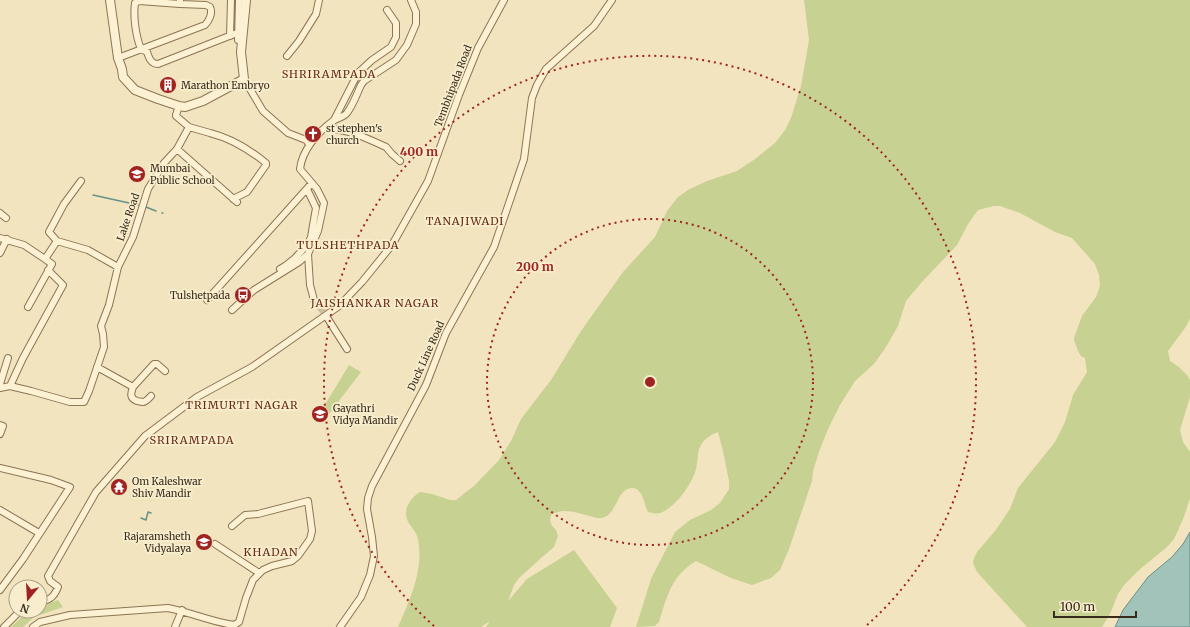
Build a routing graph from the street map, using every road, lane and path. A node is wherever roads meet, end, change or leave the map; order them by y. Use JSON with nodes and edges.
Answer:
{"nodes":[{"id":1,"x":110,"y":0,"type":"edge"},
{"id":2,"x":231,"y":0,"type":"edge"},
{"id":3,"x":239,"y":0,"type":"edge"},
{"id":4,"x":246,"y":0,"type":"edge"},
{"id":5,"x":318,"y":0,"type":"edge"},
{"id":6,"x":411,"y":0,"type":"edge"},
{"id":7,"x":504,"y":0,"type":"edge"},
{"id":8,"x":612,"y":0,"type":"edge"},
{"id":9,"x":180,"y":2,"type":"edge"},
{"id":10,"x":387,"y":10,"type":"dead end"},
{"id":11,"x":240,"y":32,"type":"junction"},
{"id":12,"x":230,"y":36,"type":"junction"},
{"id":13,"x":238,"y":40,"type":"dead end"},
{"id":14,"x":141,"y":49,"type":"junction"},
{"id":15,"x":287,"y":56,"type":"dead end"},
{"id":16,"x":117,"y":58,"type":"junction"},
{"id":17,"x":244,"y":79,"type":"junction"},
{"id":18,"x":179,"y":106,"type":"junction"},
{"id":19,"x":334,"y":120,"type":"junction"},
{"id":20,"x":189,"y":127,"type":"junction"},
{"id":21,"x":326,"y":127,"type":"junction"},
{"id":22,"x":309,"y":144,"type":"junction"},
{"id":23,"x":177,"y":149,"type":"junction"},
{"id":24,"x":400,"y":160,"type":"dead end"},
{"id":25,"x":81,"y":180,"type":"dead end"},
{"id":26,"x":309,"y":186,"type":"junction"},
{"id":27,"x":0,"y":213,"type":"edge"},
{"id":28,"x":6,"y":218,"type":"dead end"},
{"id":29,"x":3,"y":238,"type":"edge"},
{"id":30,"x":57,"y":241,"type":"junction"},
{"id":31,"x":0,"y":253,"type":"edge"},
{"id":32,"x":308,"y":254,"type":"junction"},
{"id":33,"x":45,"y":259,"type":"junction"},
{"id":34,"x":118,"y":267,"type":"junction"},
{"id":35,"x":280,"y":269,"type":"dead end"},
{"id":36,"x":48,"y":270,"type":"junction"},
{"id":37,"x":207,"y":300,"type":"dead end"},
{"id":38,"x":314,"y":300,"type":"tunnel mouth"},
{"id":39,"x":339,"y":306,"type":"junction"},
{"id":40,"x":28,"y":307,"type":"dead end"},
{"id":41,"x":232,"y":310,"type":"dead end"},
{"id":42,"x":347,"y":348,"type":"dead end"},
{"id":43,"x":8,"y":358,"type":"dead end"},
{"id":44,"x":96,"y":367,"type":"junction"},
{"id":45,"x":165,"y":371,"type":"dead end"},
{"id":46,"x":0,"y":384,"type":"edge"},
{"id":47,"x":10,"y":386,"type":"junction"},
{"id":48,"x":133,"y":387,"type":"junction"},
{"id":49,"x":0,"y":388,"type":"edge"},
{"id":50,"x":151,"y":396,"type":"dead end"},
{"id":51,"x":0,"y":424,"type":"edge"},
{"id":52,"x":0,"y":434,"type":"edge"},
{"id":53,"x":0,"y":468,"type":"edge"},
{"id":54,"x":0,"y":510,"type":"edge"},
{"id":55,"x":232,"y":526,"type":"dead end"},
{"id":56,"x":39,"y":533,"type":"junction"},
{"id":57,"x":215,"y":544,"type":"dead end"},
{"id":58,"x":260,"y":573,"type":"junction"},
{"id":59,"x":0,"y":590,"type":"edge"},
{"id":60,"x":48,"y":601,"type":"edge"},
{"id":61,"x":182,"y":610,"type":"junction"},
{"id":62,"x":12,"y":619,"type":"edge"},
{"id":63,"x":4,"y":627,"type":"edge"},
{"id":64,"x":33,"y":627,"type":"edge"},
{"id":65,"x":175,"y":627,"type":"edge"},
{"id":66,"x":340,"y":627,"type":"edge"}],
"edges":[{"from":1,"to":16,"type":"street"},
{"from":2,"to":12,"type":"street"},
{"from":3,"to":11,"type":"street"},
{"from":4,"to":11,"type":"street"},
{"from":5,"to":15,"type":"street"},
{"from":6,"to":19,"type":"street"},
{"from":7,"to":39,"type":"street","name":"Tembhipada Road"},
{"from":8,"to":66,"type":"street","name":"Duck Line Road"},
{"from":9,"to":14,"type":"street"},
{"from":9,"to":14,"type":"street"},
{"from":10,"to":19,"type":"street"},
{"from":11,"to":12,"type":"street"},
{"from":11,"to":13,"type":"street"},
{"from":11,"to":17,"type":"street"},
{"from":12,"to":14,"type":"street"},
{"from":14,"to":16,"type":"street"},
{"from":16,"to":18,"type":"street"},
{"from":17,"to":18,"type":"street"},
{"from":17,"to":22,"type":"street"},
{"from":18,"to":20,"type":"street"},
{"from":19,"to":21,"type":"street"},
{"from":20,"to":23,"type":"street","name":"Lake Road"},
{"from":20,"to":23,"type":"street"},
{"from":21,"to":22,"type":"street"},
{"from":21,"to":24,"type":"street"},
{"from":22,"to":26,"type":"street"},
{"from":23,"to":34,"type":"street","name":"Lake Road"},
{"from":25,"to":30,"type":"street"},
{"from":26,"to":32,"type":"street"},
{"from":26,"to":35,"type":"street"},
{"from":26,"to":37,"type":"street"},
{"from":27,"to":28,"type":"street"},
{"from":29,"to":31,"type":"street"},
{"from":29,"to":33,"type":"street"},
{"from":30,"to":33,"type":"street"},
{"from":30,"to":34,"type":"street"},
{"from":32,"to":38,"type":"street"},
{"from":32,"to":41,"type":"street"},
{"from":33,"to":36,"type":"street"},
{"from":34,"to":44,"type":"street","name":"Lake Road"},
{"from":36,"to":40,"type":"street"},
{"from":36,"to":47,"type":"street"},
{"from":39,"to":42,"type":"street"},
{"from":39,"to":60,"type":"street"},
{"from":43,"to":46,"type":"street"},
{"from":44,"to":47,"type":"street","name":"Lake Road"},
{"from":44,"to":48,"type":"street"},
{"from":45,"to":48,"type":"street"},
{"from":47,"to":49,"type":"street","name":"Lake Road"},
{"from":48,"to":50,"type":"street"},
{"from":51,"to":52,"type":"street"},
{"from":53,"to":56,"type":"street"},
{"from":54,"to":56,"type":"street"},
{"from":55,"to":58,"type":"street"},
{"from":56,"to":59,"type":"street"},
{"from":57,"to":58,"type":"street"},
{"from":58,"to":61,"type":"street"},
{"from":61,"to":64,"type":"street"},
{"from":61,"to":65,"type":"street"},
{"from":62,"to":63,"type":"street"}]}
